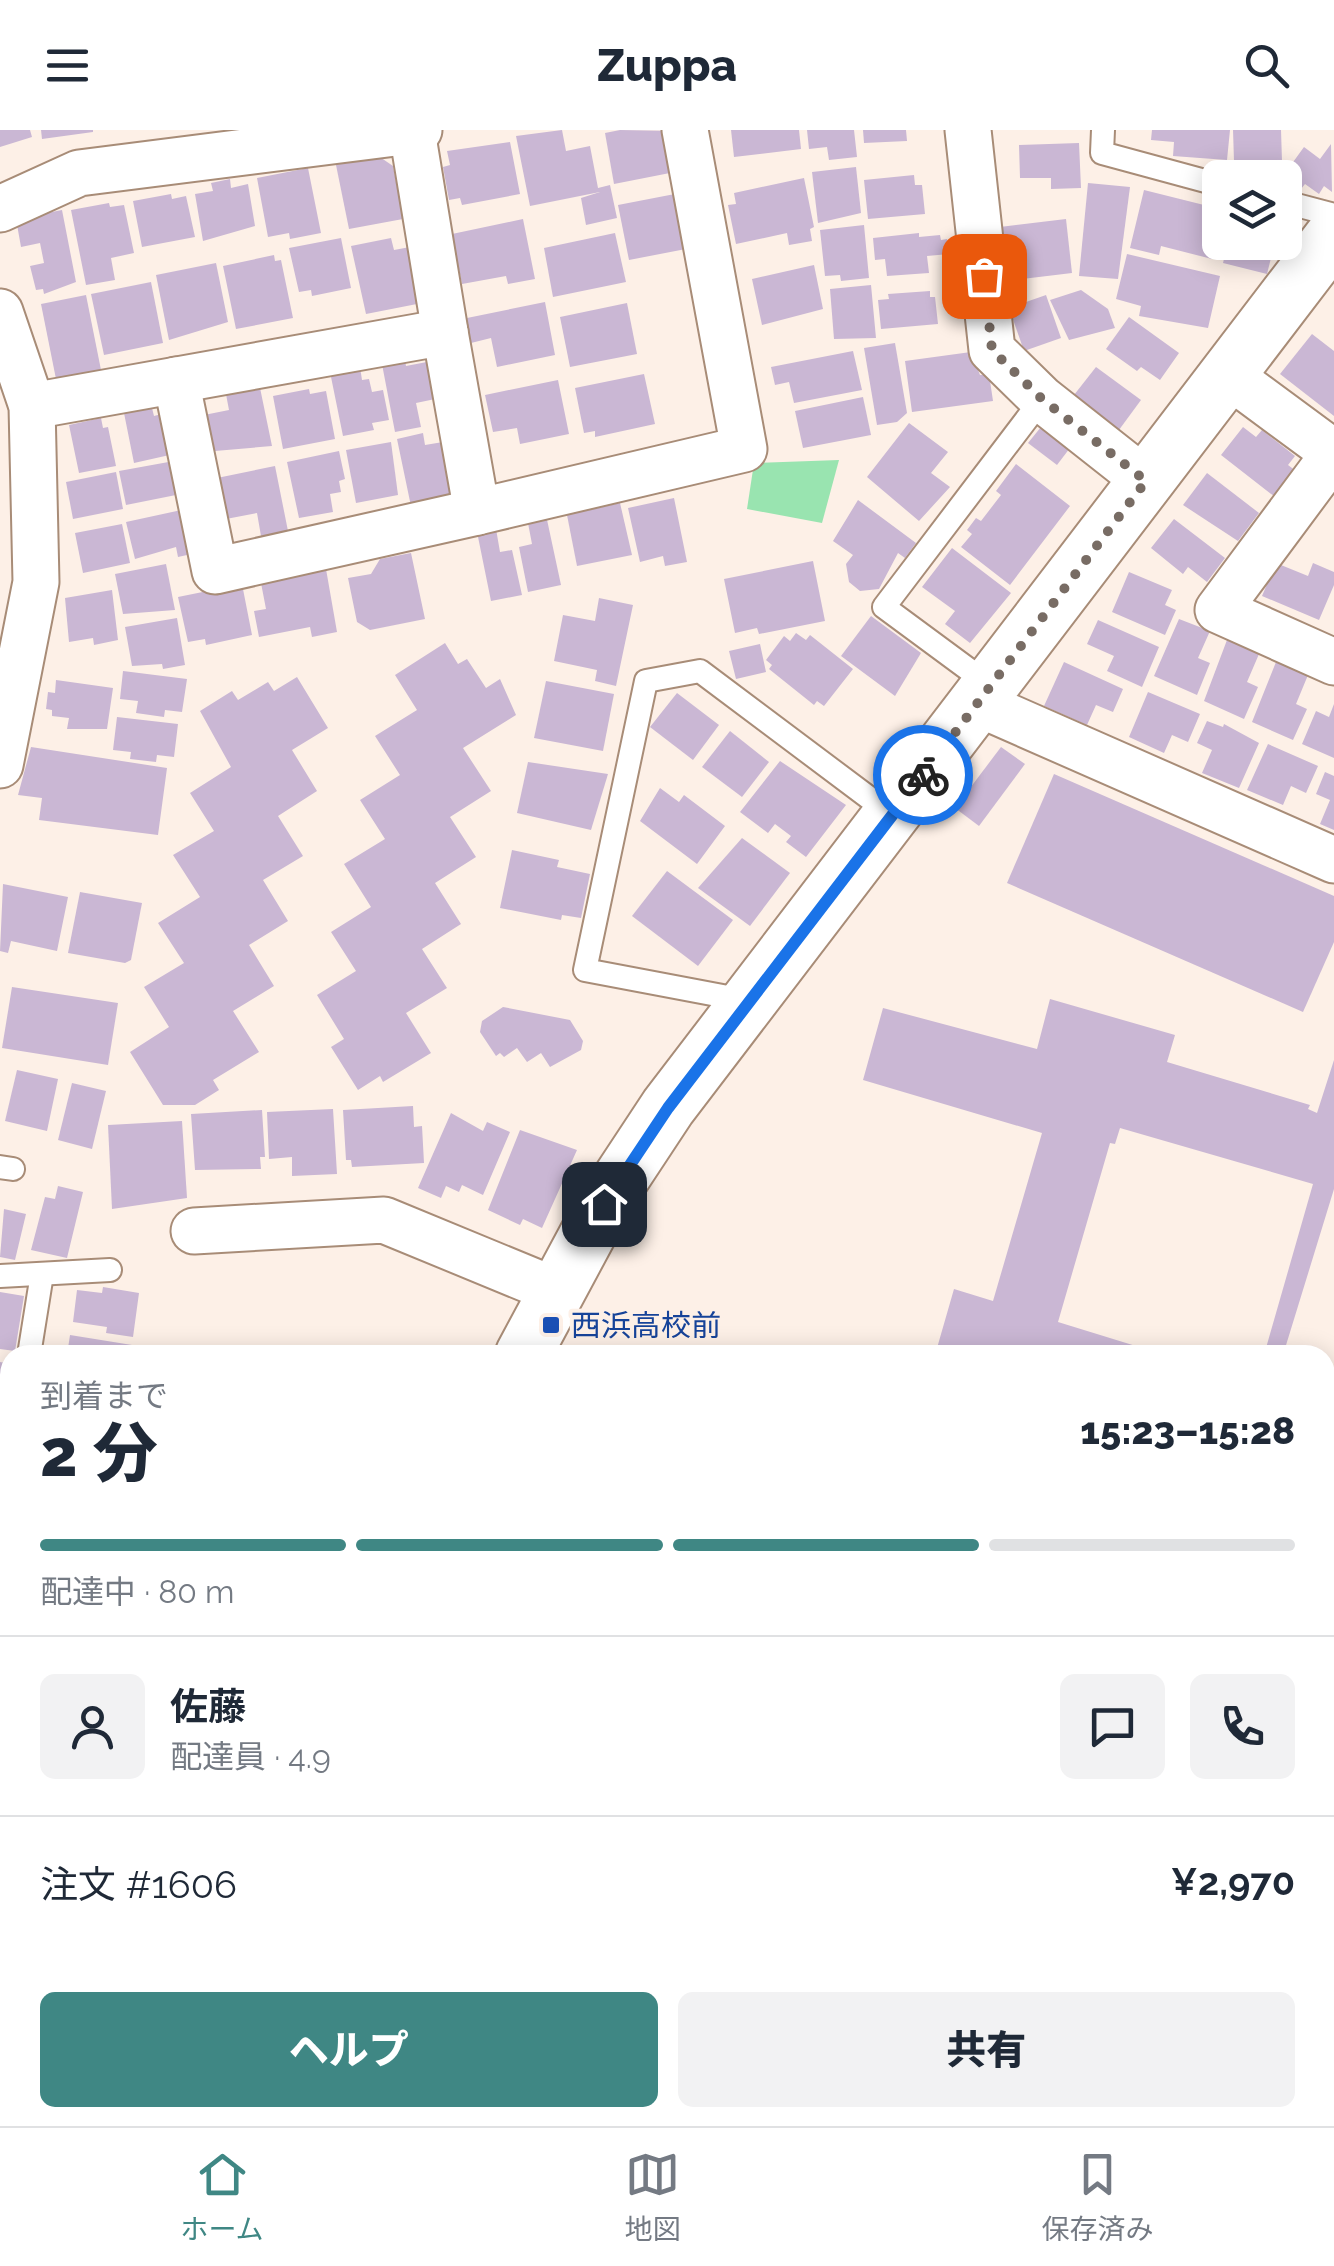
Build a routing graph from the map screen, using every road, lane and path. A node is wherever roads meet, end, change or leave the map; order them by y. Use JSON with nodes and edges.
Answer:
{"nodes":[{"id":1,"x":415,"y":130,"type":"edge"},
{"id":2,"x":685,"y":130,"type":"edge"},
{"id":3,"x":968,"y":130,"type":"edge"},
{"id":4,"x":1103,"y":130,"type":"edge"},
{"id":5,"x":1202,"y":180,"type":"edge"},
{"id":6,"x":1302,"y":207,"type":"edge"},
{"id":7,"x":0,"y":209,"type":"edge"},
{"id":8,"x":1334,"y":215,"type":"edge"},
{"id":9,"x":1334,"y":235,"type":"edge"},
{"id":10,"x":0,"y":312,"type":"edge"},
{"id":11,"x":445,"y":332,"type":"junction"},
{"id":12,"x":1227,"y":374,"type":"junction"},
{"id":13,"x":176,"y":380,"type":"junction"},
{"id":14,"x":1042,"y":399,"type":"junction"},
{"id":15,"x":32,"y":406,"type":"junction"},
{"id":16,"x":1334,"y":454,"type":"edge"},
{"id":17,"x":1146,"y":481,"type":"junction"},
{"id":18,"x":477,"y":512,"type":"junction"},
{"id":19,"x":1334,"y":662,"type":"edge"},
{"id":20,"x":984,"y":695,"type":"junction"},
{"id":21,"x":0,"y":765,"type":"edge"},
{"id":22,"x":892,"y":816,"type":"junction"},
{"id":23,"x":1334,"y":860,"type":"edge"},
{"id":24,"x":752,"y":1002,"type":"junction"},
{"id":25,"x":194,"y":1232,"type":"dead end"},
{"id":26,"x":110,"y":1270,"type":"dead end"},
{"id":27,"x":42,"y":1274,"type":"junction"},
{"id":28,"x":0,"y":1276,"type":"edge"},
{"id":29,"x":554,"y":1290,"type":"junction"},
{"id":30,"x":31,"y":1345,"type":"edge"},
{"id":31,"x":528,"y":1345,"type":"edge"}],
"edges":[{"from":1,"to":7,"type":"street"},
{"from":1,"to":11,"type":"street"},
{"from":2,"to":18,"type":"street"},
{"from":3,"to":14,"type":"street"},
{"from":4,"to":5,"type":"lane"},
{"from":6,"to":8,"type":"lane"},
{"from":9,"to":12,"type":"street"},
{"from":10,"to":15,"type":"street"},
{"from":11,"to":13,"type":"street"},
{"from":11,"to":18,"type":"street"},
{"from":12,"to":16,"type":"street"},
{"from":12,"to":17,"type":"street"},
{"from":13,"to":15,"type":"street"},
{"from":13,"to":18,"type":"street"},
{"from":14,"to":17,"type":"street"},
{"from":14,"to":20,"type":"lane"},
{"from":15,"to":21,"type":"street"},
{"from":16,"to":19,"type":"street"},
{"from":17,"to":20,"type":"street"},
{"from":20,"to":22,"type":"street"},
{"from":20,"to":23,"type":"street"},
{"from":22,"to":24,"type":"street"},
{"from":22,"to":24,"type":"lane"},
{"from":24,"to":29,"type":"street"},
{"from":25,"to":29,"type":"street"},
{"from":26,"to":27,"type":"lane"},
{"from":27,"to":28,"type":"lane"},
{"from":27,"to":30,"type":"lane"},
{"from":29,"to":31,"type":"street"}]}
